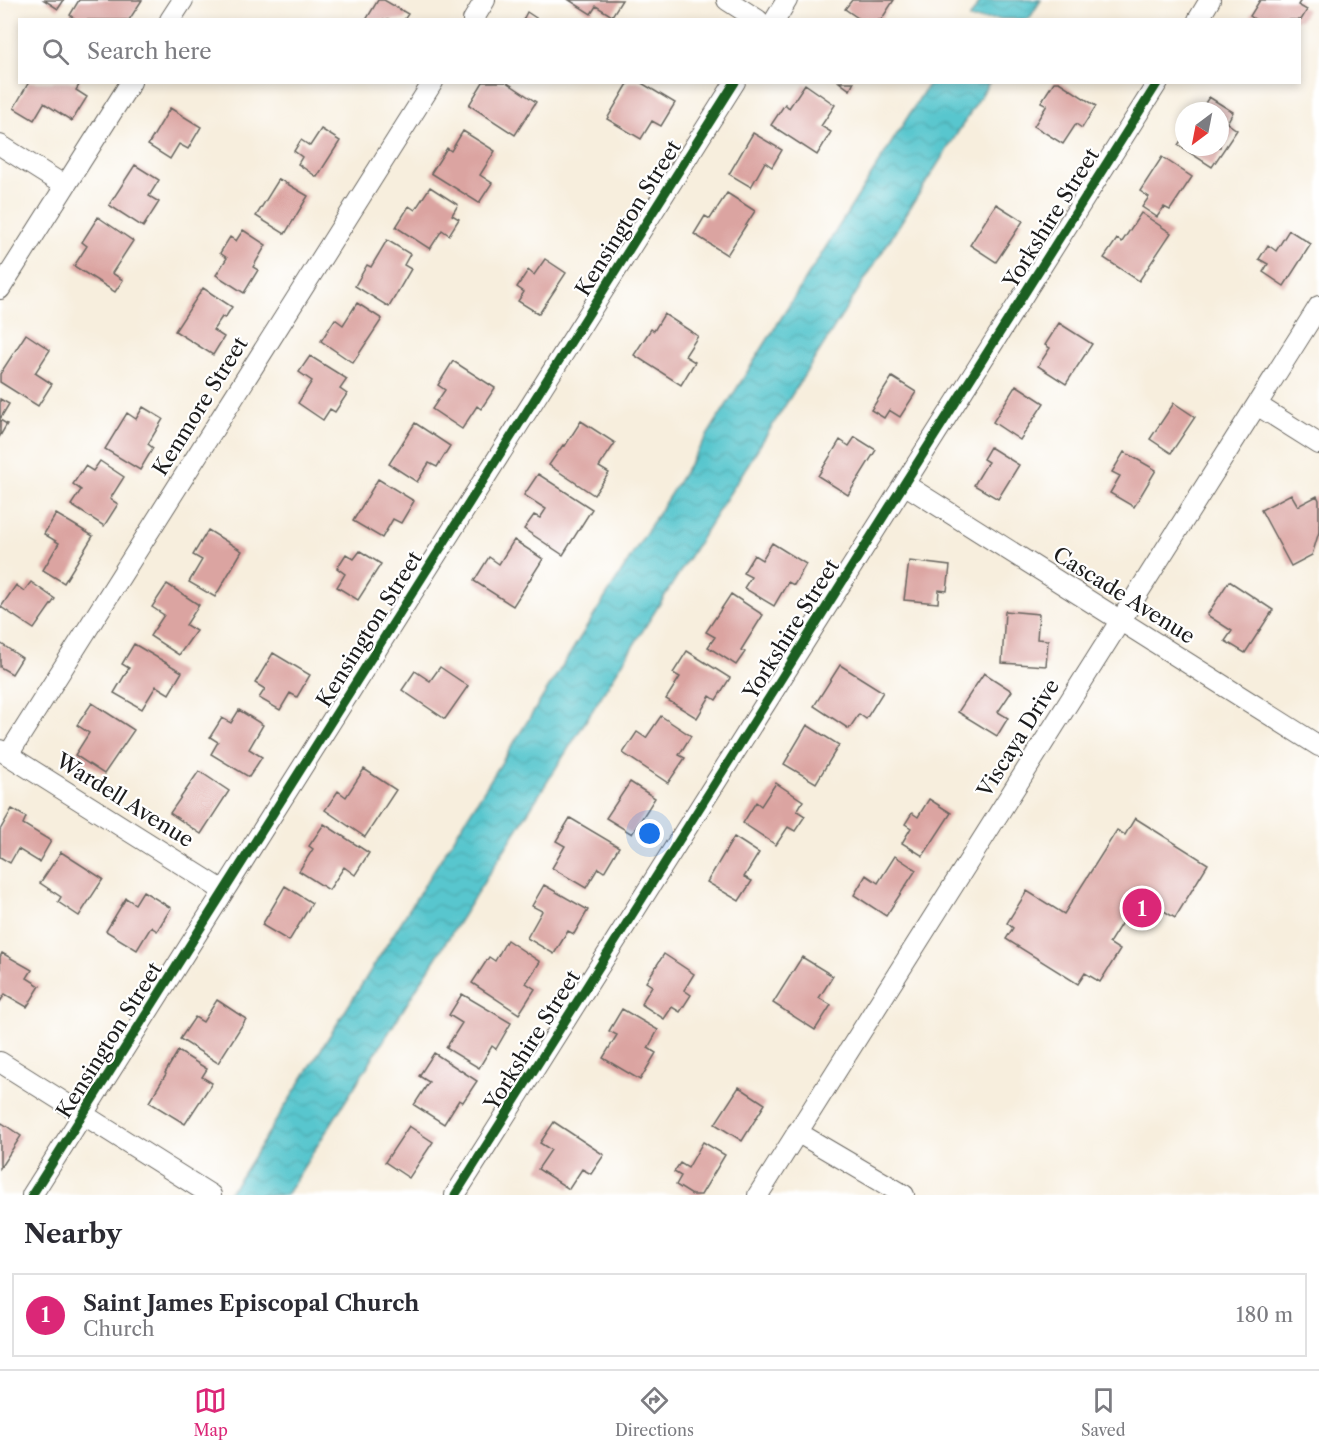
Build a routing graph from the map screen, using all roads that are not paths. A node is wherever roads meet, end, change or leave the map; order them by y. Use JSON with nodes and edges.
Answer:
{"nodes":[{"id":1,"x":183,"y":0,"type":"edge"},
{"id":2,"x":485,"y":0,"type":"edge"},
{"id":3,"x":727,"y":0,"type":"edge"},
{"id":4,"x":787,"y":0,"type":"edge"},
{"id":5,"x":1210,"y":0,"type":"edge"},
{"id":6,"x":171,"y":18,"type":"edge"},
{"id":7,"x":473,"y":18,"type":"edge"},
{"id":8,"x":755,"y":18,"type":"edge"},
{"id":9,"x":776,"y":18,"type":"edge"},
{"id":10,"x":1199,"y":18,"type":"edge"},
{"id":11,"x":129,"y":84,"type":"edge"},
{"id":12,"x":432,"y":84,"type":"edge"},
{"id":13,"x":734,"y":84,"type":"edge"},
{"id":14,"x":1157,"y":84,"type":"edge"},
{"id":15,"x":0,"y":145,"type":"edge"},
{"id":16,"x":65,"y":186,"type":"junction"},
{"id":17,"x":0,"y":290,"type":"edge"},
{"id":18,"x":1319,"y":306,"type":"edge"},
{"id":19,"x":1257,"y":405,"type":"junction"},
{"id":20,"x":1319,"y":444,"type":"edge"},
{"id":21,"x":904,"y":484,"type":"junction"},
{"id":22,"x":1120,"y":621,"type":"junction"},
{"id":23,"x":1319,"y":746,"type":"edge"},
{"id":24,"x":4,"y":752,"type":"edge"},
{"id":25,"x":224,"y":891,"type":"junction"},
{"id":26,"x":0,"y":1062,"type":"edge"},
{"id":27,"x":83,"y":1114,"type":"junction"},
{"id":28,"x":797,"y":1132,"type":"junction"},
{"id":29,"x":32,"y":1195,"type":"edge"},
{"id":30,"x":212,"y":1195,"type":"edge"},
{"id":31,"x":455,"y":1195,"type":"edge"},
{"id":32,"x":758,"y":1195,"type":"edge"},
{"id":33,"x":904,"y":1195,"type":"edge"}],
"edges":[{"from":1,"to":6,"type":"street"},
{"from":2,"to":7,"type":"street"},
{"from":3,"to":8,"type":"street"},
{"from":4,"to":9,"type":"street"},
{"from":5,"to":10,"type":"street"},
{"from":11,"to":16,"type":"street"},
{"from":12,"to":24,"type":"street","name":"Kenmore Street"},
{"from":13,"to":25,"type":"street","name":"Kensington Street"},
{"from":14,"to":21,"type":"street","name":"Yorkshire Street"},
{"from":15,"to":16,"type":"street"},
{"from":16,"to":17,"type":"street"},
{"from":18,"to":19,"type":"street","name":"Viscaya Drive"},
{"from":19,"to":20,"type":"street"},
{"from":19,"to":22,"type":"street","name":"Viscaya Drive"},
{"from":21,"to":22,"type":"street","name":"Cascade Avenue"},
{"from":21,"to":31,"type":"street","name":"Yorkshire Street"},
{"from":22,"to":23,"type":"street","name":"Cascade Avenue"},
{"from":22,"to":28,"type":"street","name":"Viscaya Drive"},
{"from":24,"to":25,"type":"street","name":"Wardell Avenue"},
{"from":25,"to":27,"type":"street","name":"Kensington Street"},
{"from":26,"to":27,"type":"street"},
{"from":27,"to":29,"type":"street","name":"Kensington Street"},
{"from":27,"to":30,"type":"street"},
{"from":28,"to":32,"type":"street","name":"Viscaya Drive"},
{"from":28,"to":33,"type":"street"}]}
